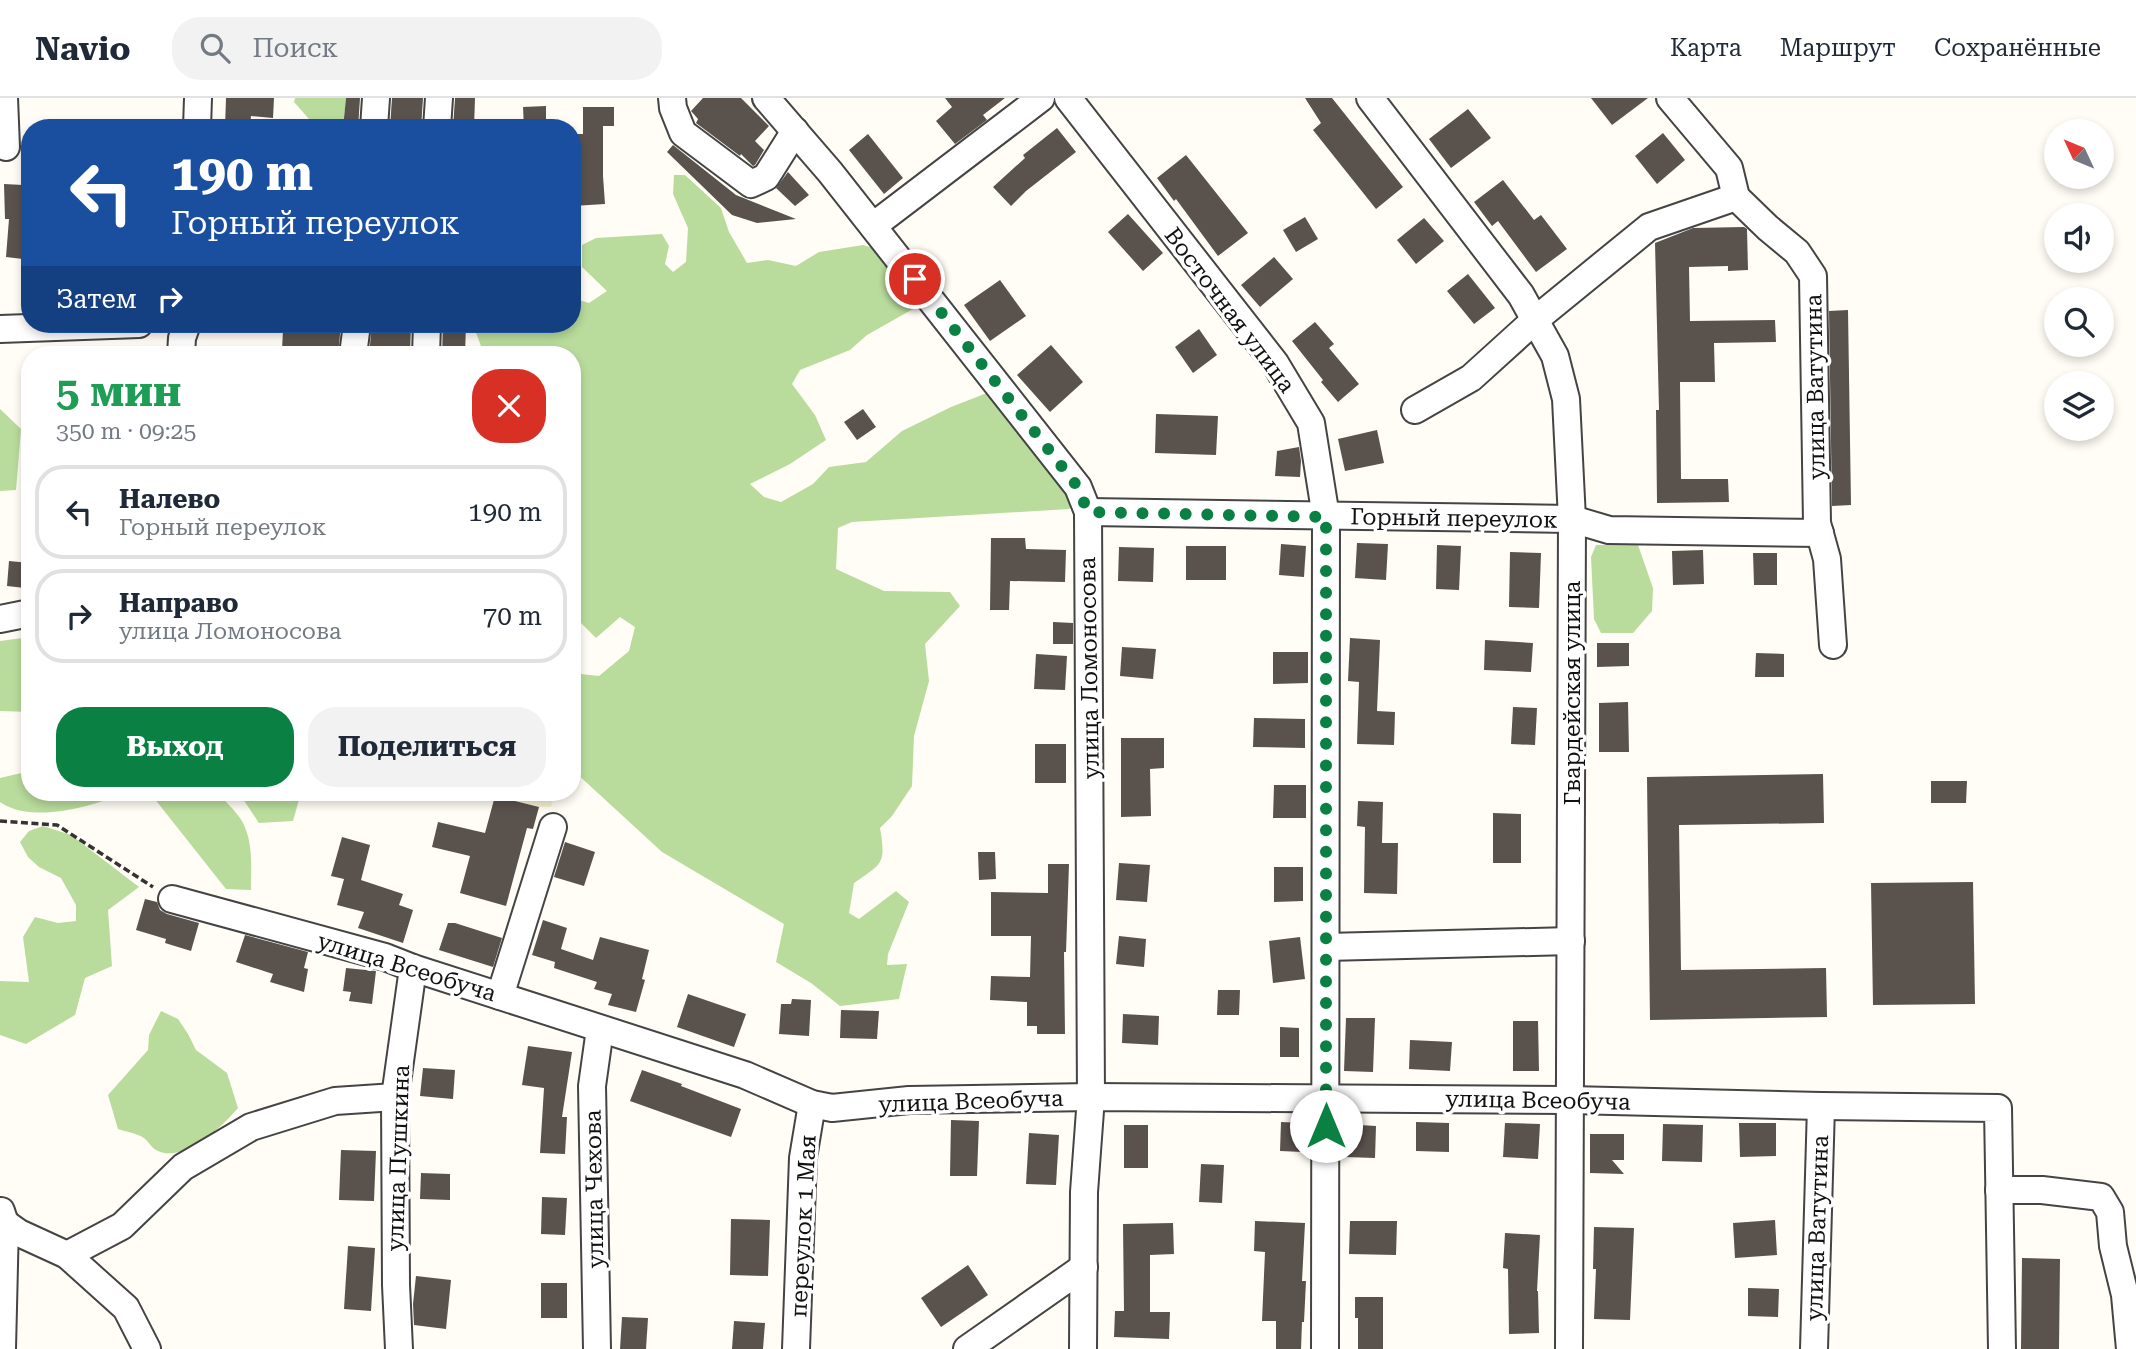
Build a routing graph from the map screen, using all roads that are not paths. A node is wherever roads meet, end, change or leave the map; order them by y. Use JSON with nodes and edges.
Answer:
{"nodes":[{"id":1,"x":4,"y":98,"type":"edge"},
{"id":2,"x":198,"y":98,"type":"edge"},
{"id":3,"x":376,"y":98,"type":"edge"},
{"id":4,"x":439,"y":98,"type":"edge"},
{"id":5,"x":672,"y":98,"type":"edge"},
{"id":6,"x":766,"y":98,"type":"edge"},
{"id":7,"x":1041,"y":98,"type":"edge"},
{"id":8,"x":1068,"y":98,"type":"edge"},
{"id":9,"x":1370,"y":98,"type":"edge"},
{"id":10,"x":1670,"y":98,"type":"edge"},
{"id":11,"x":197,"y":119,"type":"edge"},
{"id":12,"x":375,"y":119,"type":"edge"},
{"id":13,"x":438,"y":119,"type":"edge"},
{"id":14,"x":795,"y":131,"type":"junction"},
{"id":15,"x":6,"y":147,"type":"dead end"},
{"id":16,"x":1735,"y":197,"type":"junction"},
{"id":17,"x":873,"y":226,"type":"junction"},
{"id":18,"x":1535,"y":320,"type":"junction"},
{"id":19,"x":21,"y":329,"type":"edge"},
{"id":20,"x":0,"y":330,"type":"edge"},
{"id":21,"x":1415,"y":411,"type":"dead end"},
{"id":22,"x":1088,"y":512,"type":"junction"},
{"id":23,"x":1326,"y":517,"type":"junction"},
{"id":24,"x":1572,"y":519,"type":"junction"},
{"id":25,"x":1820,"y":533,"type":"junction"},
{"id":26,"x":21,"y":615,"type":"edge"},
{"id":27,"x":0,"y":619,"type":"edge"},
{"id":28,"x":1833,"y":645,"type":"dead end"},
{"id":29,"x":553,"y":827,"type":"dead end"},
{"id":30,"x":172,"y":900,"type":"road end"},
{"id":31,"x":1572,"y":941,"type":"junction"},
{"id":32,"x":1326,"y":947,"type":"junction"},
{"id":33,"x":413,"y":968,"type":"junction"},
{"id":34,"x":500,"y":996,"type":"junction"},
{"id":35,"x":600,"y":1029,"type":"junction"},
{"id":36,"x":395,"y":1097,"type":"junction"},
{"id":37,"x":1091,"y":1097,"type":"junction"},
{"id":38,"x":1326,"y":1098,"type":"junction"},
{"id":39,"x":1570,"y":1100,"type":"junction"},
{"id":40,"x":812,"y":1104,"type":"junction"},
{"id":41,"x":1821,"y":1107,"type":"junction"},
{"id":42,"x":1999,"y":1190,"type":"junction"},
{"id":43,"x":2,"y":1218,"type":"edge"},
{"id":44,"x":67,"y":1255,"type":"junction"},
{"id":45,"x":1084,"y":1267,"type":"junction"},
{"id":46,"x":2,"y":1349,"type":"edge"},
{"id":47,"x":147,"y":1349,"type":"edge"},
{"id":48,"x":399,"y":1349,"type":"edge"},
{"id":49,"x":597,"y":1349,"type":"edge"},
{"id":50,"x":796,"y":1349,"type":"edge"},
{"id":51,"x":967,"y":1349,"type":"edge"},
{"id":52,"x":1083,"y":1349,"type":"edge"},
{"id":53,"x":1325,"y":1349,"type":"edge"},
{"id":54,"x":1569,"y":1349,"type":"edge"},
{"id":55,"x":1814,"y":1349,"type":"edge"},
{"id":56,"x":2002,"y":1349,"type":"edge"},
{"id":57,"x":2130,"y":1349,"type":"edge"}],
"edges":[{"from":1,"to":15,"type":"street"},
{"from":2,"to":11,"type":"street"},
{"from":3,"to":12,"type":"street"},
{"from":4,"to":13,"type":"street"},
{"from":5,"to":14,"type":"street"},
{"from":6,"to":14,"type":"street","name":"улица Ломоносова"},
{"from":7,"to":17,"type":"street"},
{"from":8,"to":23,"type":"street","name":"Восточная улица"},
{"from":9,"to":18,"type":"street","name":"Гвардейская улица"},
{"from":10,"to":16,"type":"street","name":"улица Ватутина"},
{"from":14,"to":17,"type":"street","name":"улица Ломоносова"},
{"from":16,"to":18,"type":"street"},
{"from":16,"to":25,"type":"street","name":"улица Ватутина"},
{"from":17,"to":22,"type":"street","name":"улица Ломоносова"},
{"from":18,"to":21,"type":"street"},
{"from":18,"to":24,"type":"street","name":"Гвардейская улица"},
{"from":19,"to":20,"type":"street"},
{"from":22,"to":23,"type":"street","name":"Горный переулок"},
{"from":22,"to":37,"type":"street","name":"улица Ломоносова"},
{"from":23,"to":24,"type":"street","name":"Горный переулок"},
{"from":23,"to":32,"type":"street","name":"Восточная улица"},
{"from":24,"to":25,"type":"street","name":"Горный переулок"},
{"from":24,"to":31,"type":"street","name":"Гвардейская улица"},
{"from":25,"to":28,"type":"street","name":"улица Ватутина"},
{"from":26,"to":27,"type":"street"},
{"from":29,"to":34,"type":"street"},
{"from":30,"to":33,"type":"street","name":"улица Всеобуча"},
{"from":31,"to":32,"type":"street"},
{"from":31,"to":39,"type":"street","name":"Гвардейская улица"},
{"from":32,"to":38,"type":"street","name":"Восточная улица"},
{"from":33,"to":34,"type":"street","name":"улица Всеобуча"},
{"from":33,"to":36,"type":"street","name":"улица Пушкина"},
{"from":34,"to":35,"type":"street","name":"улица Всеобуча"},
{"from":35,"to":40,"type":"street","name":"улица Всеобуча"},
{"from":35,"to":49,"type":"street","name":"улица Чехова"},
{"from":36,"to":44,"type":"street"},
{"from":36,"to":48,"type":"street","name":"улица Пушкина"},
{"from":37,"to":38,"type":"street","name":"улица Всеобуча"},
{"from":37,"to":40,"type":"street","name":"улица Всеобуча"},
{"from":37,"to":45,"type":"street","name":"улица Ломоносова"},
{"from":38,"to":39,"type":"street","name":"улица Всеобуча"},
{"from":38,"to":53,"type":"street","name":"Восточная улица"},
{"from":39,"to":41,"type":"street","name":"улица Всеобуча"},
{"from":39,"to":54,"type":"street","name":"Гвардейская улица"},
{"from":40,"to":50,"type":"street","name":"переулок 1 Мая"},
{"from":41,"to":42,"type":"street","name":"улица Всеобуча"},
{"from":41,"to":55,"type":"street","name":"улица Ватутина"},
{"from":42,"to":56,"type":"street"},
{"from":42,"to":57,"type":"street"},
{"from":43,"to":44,"type":"street"},
{"from":43,"to":46,"type":"street"},
{"from":44,"to":47,"type":"street"},
{"from":45,"to":51,"type":"street"},
{"from":45,"to":52,"type":"street","name":"улица Ломоносова"}]}
